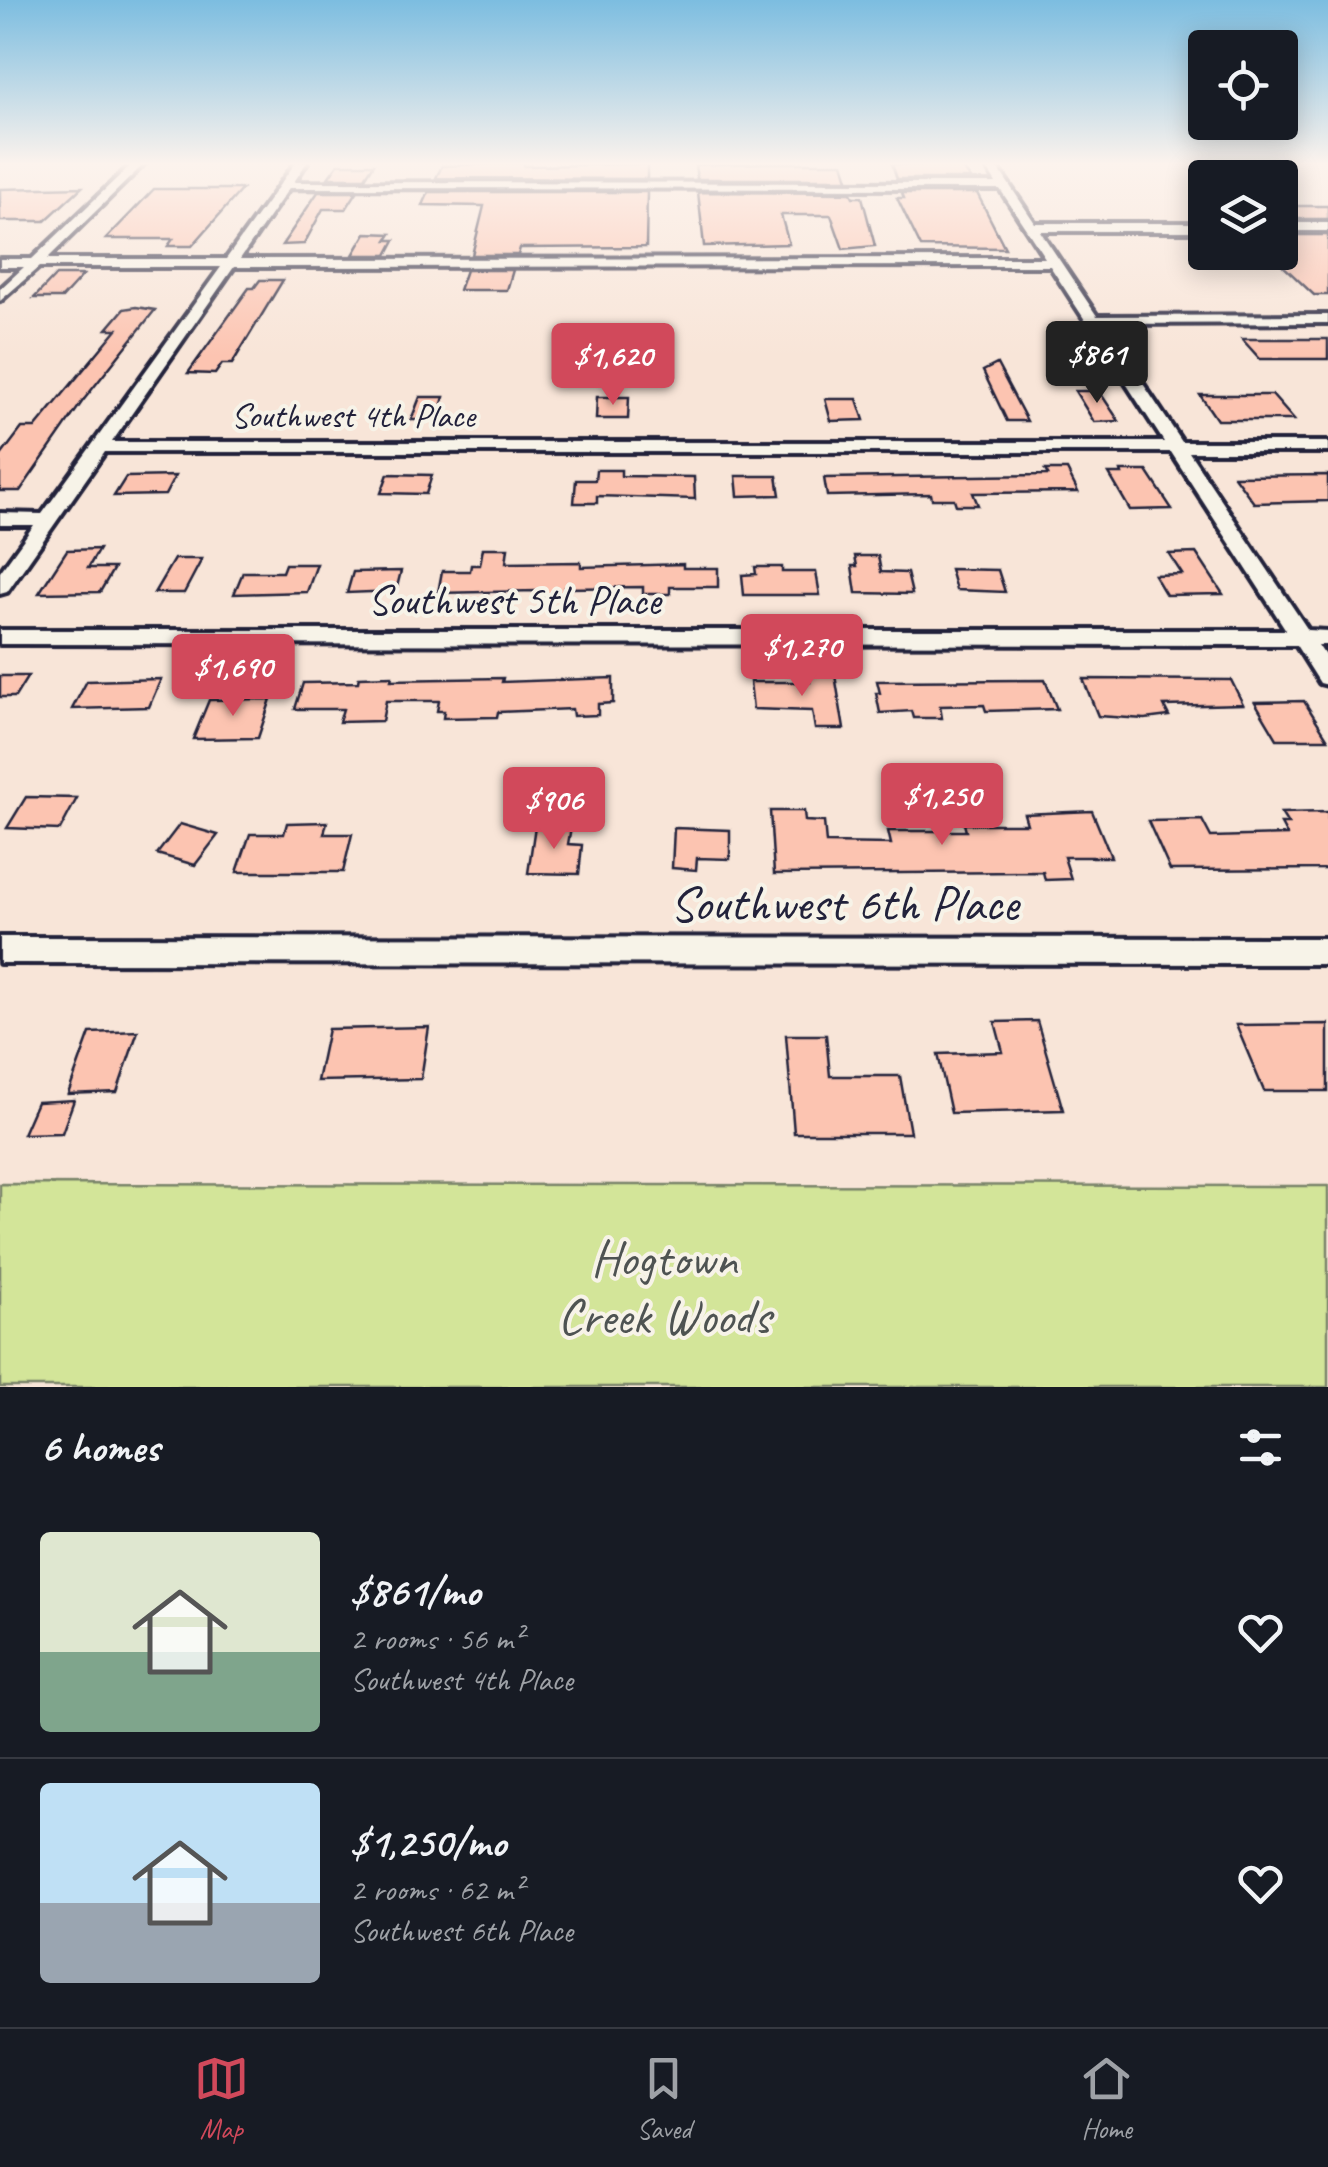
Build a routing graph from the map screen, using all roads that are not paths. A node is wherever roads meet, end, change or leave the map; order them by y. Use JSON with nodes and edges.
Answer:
{"nodes":[{"id":1,"x":73,"y":227,"type":"edge"},
{"id":2,"x":257,"y":227,"type":"edge"},
{"id":3,"x":1032,"y":227,"type":"joint"},
{"id":4,"x":1188,"y":227,"type":"edge"},
{"id":5,"x":1298,"y":227,"type":"edge"},
{"id":6,"x":1328,"y":227,"type":"edge"},
{"id":7,"x":1055,"y":262,"type":"junction"},
{"id":8,"x":0,"y":263,"type":"edge"},
{"id":9,"x":35,"y":263,"type":"junction"},
{"id":10,"x":231,"y":263,"type":"junction"},
{"id":11,"x":0,"y":298,"type":"edge"},
{"id":12,"x":1328,"y":319,"type":"edge"},
{"id":13,"x":1092,"y":320,"type":"junction"},
{"id":14,"x":1328,"y":447,"type":"edge"},
{"id":15,"x":99,"y":448,"type":"junction"},
{"id":16,"x":1176,"y":448,"type":"junction"},
{"id":17,"x":0,"y":519,"type":"edge"},
{"id":18,"x":48,"y":520,"type":"junction"},
{"id":19,"x":0,"y":587,"type":"edge"},
{"id":20,"x":0,"y":637,"type":"edge"},
{"id":21,"x":1302,"y":638,"type":"junction"},
{"id":22,"x":1328,"y":638,"type":"edge"},
{"id":23,"x":1328,"y":677,"type":"edge"},
{"id":24,"x":0,"y":950,"type":"edge"},
{"id":25,"x":1328,"y":951,"type":"edge"}],
"edges":[{"from":1,"to":9,"type":"street"},
{"from":2,"to":10,"type":"street"},
{"from":3,"to":4,"type":"street"},
{"from":3,"to":7,"type":"street"},
{"from":5,"to":6,"type":"street"},
{"from":7,"to":10,"type":"street"},
{"from":7,"to":13,"type":"street"},
{"from":8,"to":9,"type":"street"},
{"from":9,"to":10,"type":"street"},
{"from":9,"to":11,"type":"street"},
{"from":10,"to":15,"type":"street"},
{"from":12,"to":13,"type":"street"},
{"from":13,"to":16,"type":"street"},
{"from":14,"to":16,"type":"street","name":"Southwest 4th Place"},
{"from":15,"to":16,"type":"street","name":"Southwest 4th Place"},
{"from":15,"to":18,"type":"street"},
{"from":16,"to":21,"type":"street"},
{"from":17,"to":18,"type":"street"},
{"from":18,"to":19,"type":"street"},
{"from":20,"to":21,"type":"street","name":"Southwest 5th Place"},
{"from":21,"to":22,"type":"street","name":"Southwest 5th Place"},
{"from":21,"to":23,"type":"street"},
{"from":24,"to":25,"type":"street","name":"Southwest 6th Place"}]}
